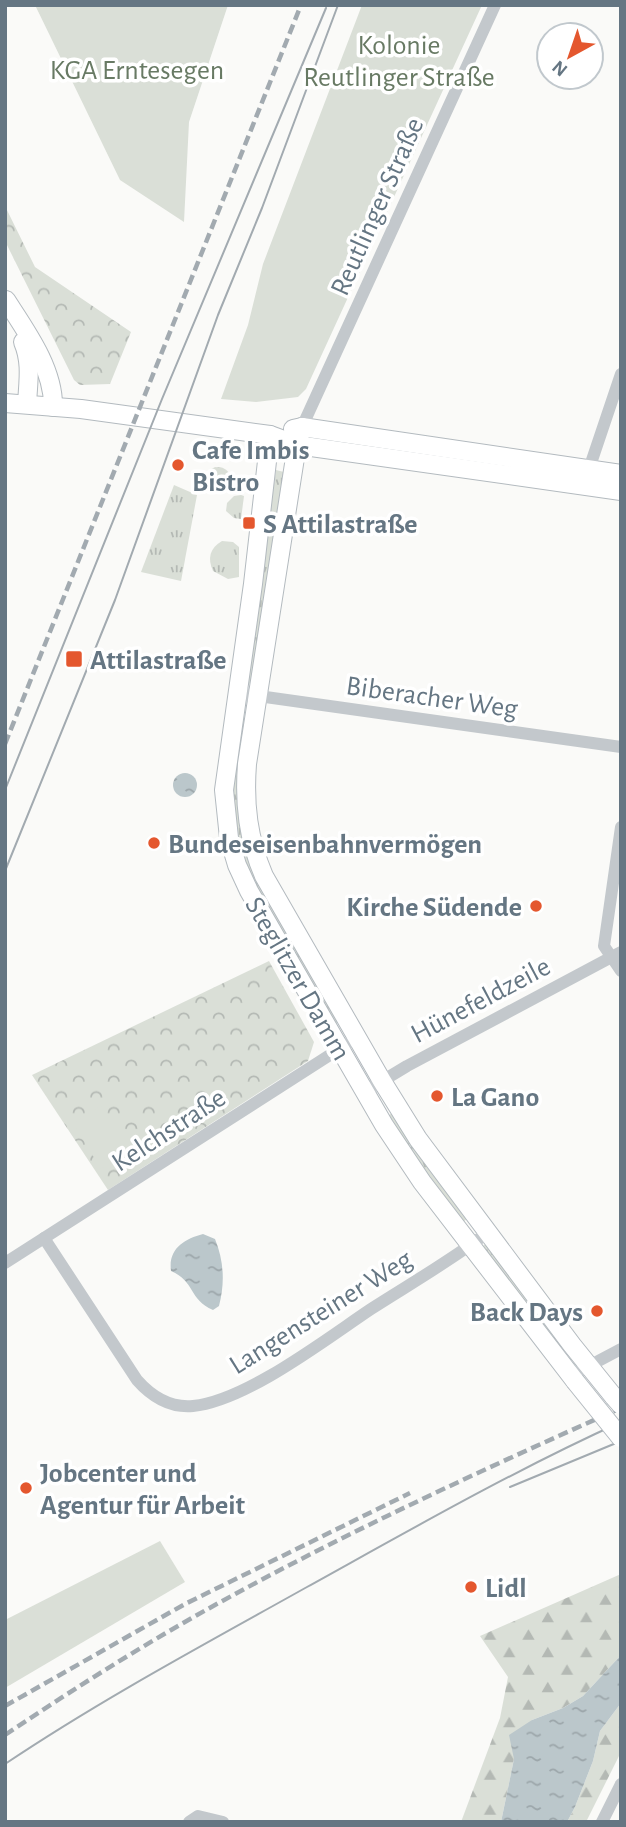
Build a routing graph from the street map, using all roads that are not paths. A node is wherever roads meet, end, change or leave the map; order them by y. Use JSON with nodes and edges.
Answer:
{"nodes":[{"id":1,"x":495,"y":5,"type":"edge"},
{"id":2,"x":6,"y":299,"type":"edge"},
{"id":3,"x":621,"y":374,"type":"edge"},
{"id":4,"x":5,"y":403,"type":"edge"},
{"id":5,"x":27,"y":404,"type":"junction"},
{"id":6,"x":53,"y":407,"type":"junction"},
{"id":7,"x":302,"y":427,"type":"junction"},
{"id":8,"x":270,"y":435,"type":"junction"},
{"id":9,"x":297,"y":445,"type":"junction"},
{"id":10,"x":621,"y":474,"type":"edge"},
{"id":11,"x":588,"y":478,"type":"junction"},
{"id":12,"x":621,"y":491,"type":"edge"},
{"id":13,"x":237,"y":693,"type":"junction"},
{"id":14,"x":257,"y":696,"type":"junction"},
{"id":15,"x":621,"y":747,"type":"edge"},
{"id":16,"x":621,"y":827,"type":"edge"},
{"id":17,"x":616,"y":954,"type":"edge"},
{"id":18,"x":621,"y":971,"type":"edge"},
{"id":19,"x":357,"y":1038,"type":"junction"},
{"id":20,"x":339,"y":1048,"type":"junction"},
{"id":21,"x":382,"y":1081,"type":"junction"},
{"id":22,"x":364,"y":1092,"type":"junction"},
{"id":23,"x":487,"y":1233,"type":"junction"},
{"id":24,"x":44,"y":1238,"type":"junction"},
{"id":25,"x":471,"y":1246,"type":"junction"},
{"id":26,"x":5,"y":1263,"type":"edge"},
{"id":27,"x":621,"y":1349,"type":"edge"},
{"id":28,"x":593,"y":1370,"type":"junction"},
{"id":29,"x":573,"y":1378,"type":"junction"},
{"id":30,"x":621,"y":1405,"type":"edge"},
{"id":31,"x":621,"y":1438,"type":"edge"},
{"id":32,"x":621,"y":1784,"type":"edge"},
{"id":33,"x":607,"y":1819,"type":"edge"},
{"id":34,"x":189,"y":1822,"type":"edge"},
{"id":35,"x":223,"y":1822,"type":"edge"}],
"edges":[{"from":1,"to":7,"type":"street","name":"Reutlinger Straße"},
{"from":2,"to":5,"type":"main road"},
{"from":2,"to":6,"type":"main road"},
{"from":3,"to":11,"type":"street"},
{"from":4,"to":5,"type":"main road"},
{"from":5,"to":6,"type":"main road"},
{"from":6,"to":8,"type":"main road"},
{"from":7,"to":8,"type":"main road"},
{"from":7,"to":9,"type":"main road","name":"Steglitzer Damm"},
{"from":7,"to":11,"type":"main road"},
{"from":8,"to":9,"type":"main road"},
{"from":8,"to":13,"type":"main road","name":"Steglitzer Damm"},
{"from":9,"to":11,"type":"main road"},
{"from":9,"to":14,"type":"main road","name":"Steglitzer Damm"},
{"from":10,"to":11,"type":"main road"},
{"from":11,"to":12,"type":"main road"},
{"from":13,"to":14,"type":"street","name":"Biberacher Weg"},
{"from":13,"to":20,"type":"main road","name":"Steglitzer Damm"},
{"from":14,"to":15,"type":"street","name":"Biberacher Weg"},
{"from":14,"to":19,"type":"main road","name":"Steglitzer Damm"},
{"from":16,"to":17,"type":"street"},
{"from":17,"to":18,"type":"street"},
{"from":17,"to":21,"type":"street","name":"Hünefeldzeile"},
{"from":19,"to":20,"type":"street","name":"Kelchstraße"},
{"from":19,"to":21,"type":"main road","name":"Steglitzer Damm"},
{"from":20,"to":22,"type":"main road","name":"Steglitzer Damm"},
{"from":20,"to":24,"type":"street","name":"Kelchstraße"},
{"from":21,"to":22,"type":"street","name":"Hünefeldzeile"},
{"from":21,"to":23,"type":"main road","name":"Steglitzer Damm"},
{"from":22,"to":25,"type":"main road","name":"Steglitzer Damm"},
{"from":23,"to":25,"type":"street","name":"Langensteiner Weg"},
{"from":23,"to":28,"type":"main road","name":"Steglitzer Damm"},
{"from":24,"to":25,"type":"street","name":"Langensteiner Weg"},
{"from":24,"to":26,"type":"street","name":"Kelchstraße"},
{"from":25,"to":29,"type":"main road","name":"Steglitzer Damm"},
{"from":27,"to":28,"type":"street"},
{"from":28,"to":29,"type":"street"},
{"from":28,"to":30,"type":"main road","name":"Steglitzer Damm"},
{"from":29,"to":31,"type":"main road","name":"Steglitzer Damm","bridge":true},
{"from":32,"to":33,"type":"street"},
{"from":34,"to":35,"type":"street"}]}
